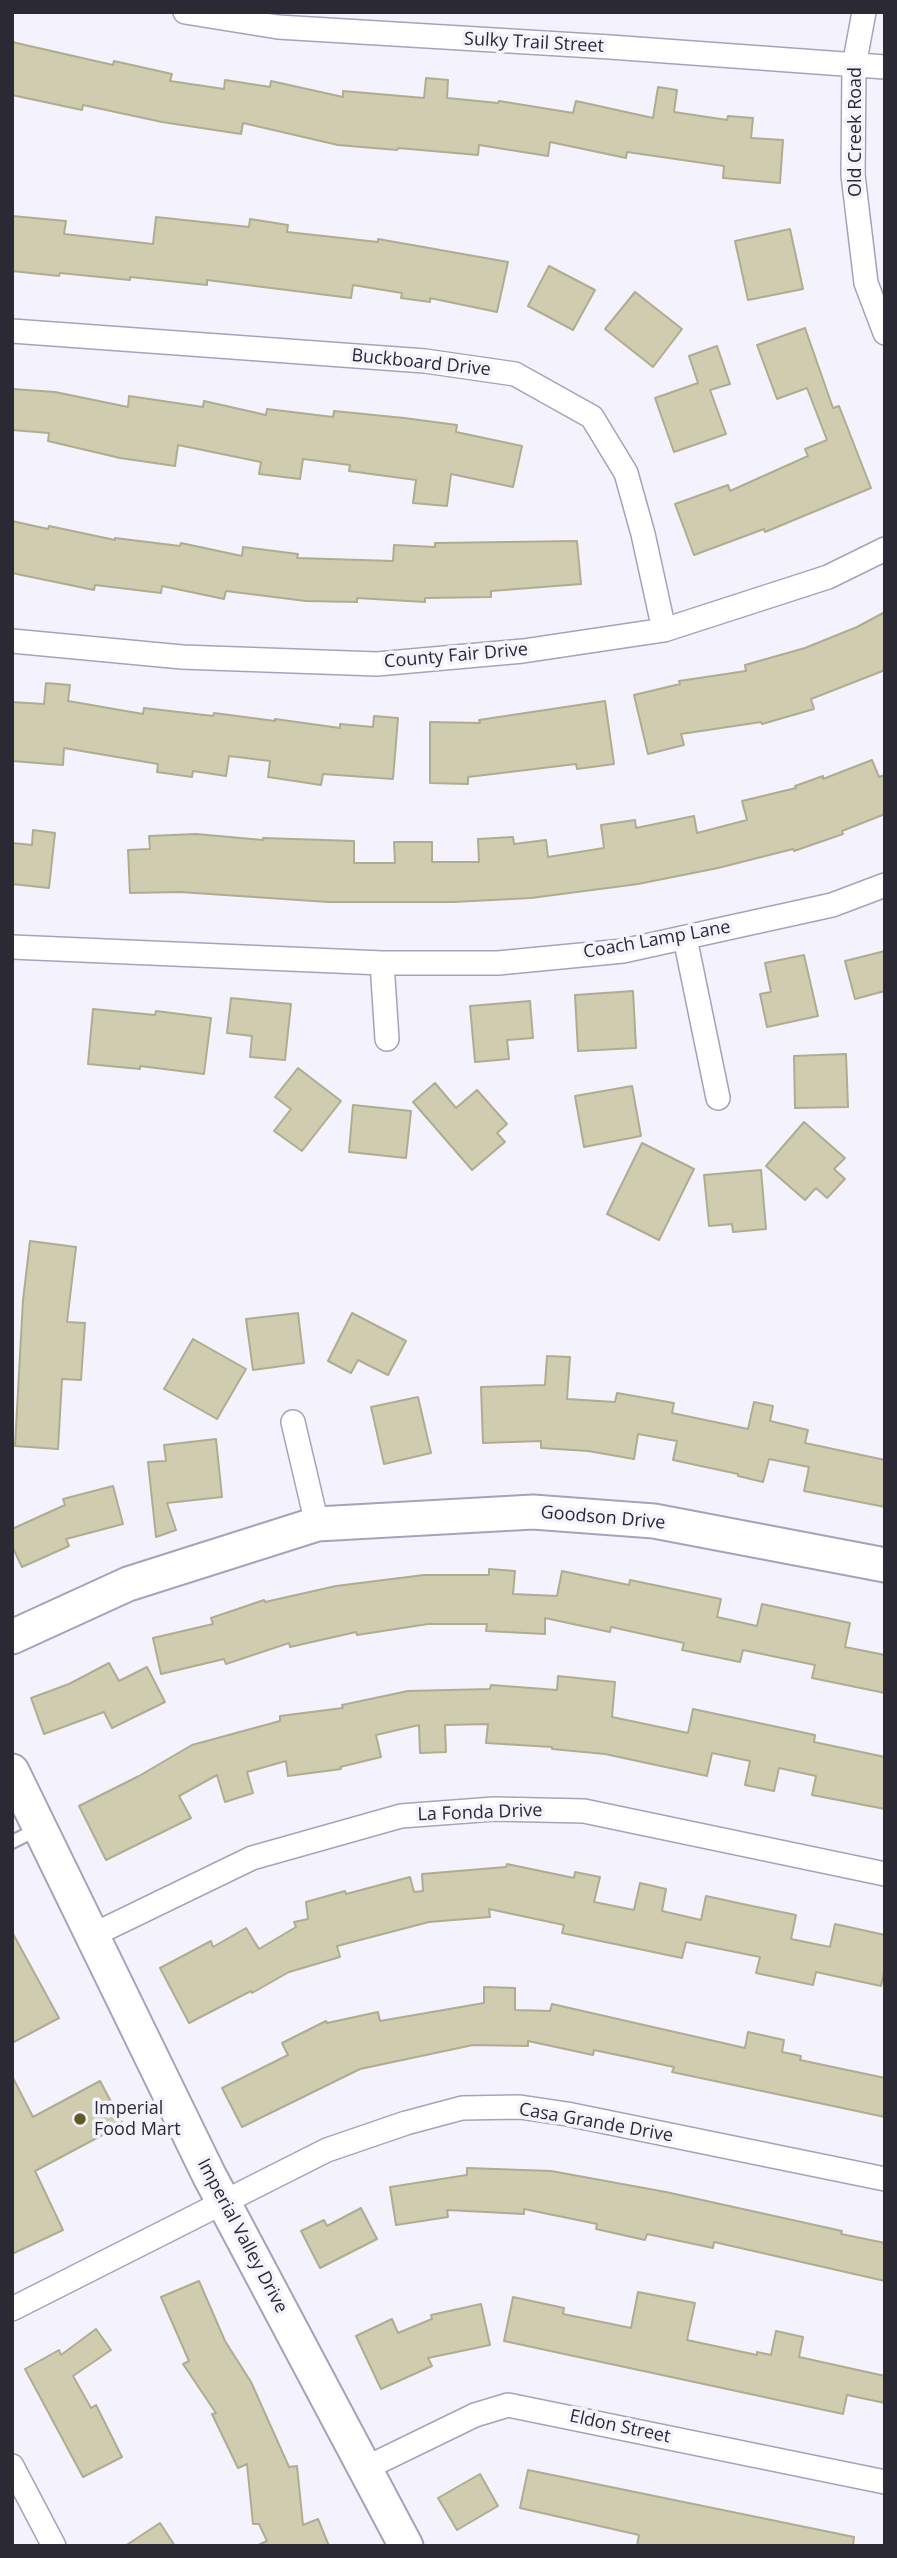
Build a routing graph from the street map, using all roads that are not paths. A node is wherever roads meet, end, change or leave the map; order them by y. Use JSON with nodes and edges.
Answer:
{"nodes":[{"id":1,"x":185,"y":12,"type":"edge"},
{"id":2,"x":864,"y":12,"type":"edge"},
{"id":3,"x":854,"y":66,"type":"junction"},
{"id":4,"x":885,"y":67,"type":"edge"},
{"id":5,"x":12,"y":331,"type":"edge"},
{"id":6,"x":885,"y":333,"type":"edge"},
{"id":7,"x":885,"y":549,"type":"edge"},
{"id":8,"x":664,"y":630,"type":"junction"},
{"id":9,"x":12,"y":641,"type":"edge"},
{"id":10,"x":885,"y":885,"type":"edge"},
{"id":11,"x":685,"y":937,"type":"junction"},
{"id":12,"x":12,"y":947,"type":"edge"},
{"id":13,"x":382,"y":963,"type":"junction"},
{"id":14,"x":387,"y":1040,"type":"dead end"},
{"id":15,"x":719,"y":1098,"type":"dead end"},
{"id":16,"x":293,"y":1422,"type":"dead end"},
{"id":17,"x":317,"y":1524,"type":"junction"},
{"id":18,"x":885,"y":1566,"type":"edge"},
{"id":19,"x":12,"y":1637,"type":"edge"},
{"id":20,"x":12,"y":1771,"type":"edge"},
{"id":21,"x":27,"y":1835,"type":"edge"},
{"id":22,"x":885,"y":1874,"type":"edge"},
{"id":23,"x":93,"y":1935,"type":"junction"},
{"id":24,"x":885,"y":2179,"type":"edge"},
{"id":25,"x":223,"y":2202,"type":"junction"},
{"id":26,"x":12,"y":2309,"type":"edge"},
{"id":27,"x":12,"y":2466,"type":"edge"},
{"id":28,"x":366,"y":2468,"type":"junction"},
{"id":29,"x":885,"y":2482,"type":"edge"},
{"id":30,"x":54,"y":2546,"type":"edge"},
{"id":31,"x":406,"y":2546,"type":"edge"}],
"edges":[{"from":1,"to":3,"type":"street","name":"Sulky Trail Street"},
{"from":2,"to":3,"type":"street","name":"Old Creek Road"},
{"from":3,"to":4,"type":"street","name":"Sulky Trail Street"},
{"from":3,"to":6,"type":"street","name":"Old Creek Road"},
{"from":5,"to":8,"type":"street","name":"Buckboard Drive"},
{"from":7,"to":8,"type":"street","name":"County Fair Drive"},
{"from":8,"to":9,"type":"street","name":"County Fair Drive"},
{"from":10,"to":11,"type":"street","name":"Coach Lamp Lane"},
{"from":11,"to":13,"type":"street","name":"Coach Lamp Lane"},
{"from":11,"to":15,"type":"street"},
{"from":12,"to":13,"type":"street","name":"Coach Lamp Lane"},
{"from":13,"to":14,"type":"street"},
{"from":16,"to":17,"type":"street"},
{"from":17,"to":18,"type":"street","name":"Goodson Drive"},
{"from":17,"to":19,"type":"street","name":"Goodson Drive"},
{"from":20,"to":21,"type":"street","name":"Imperial Valley Drive"},
{"from":21,"to":23,"type":"street","name":"Imperial Valley Drive"},
{"from":22,"to":23,"type":"street","name":"La Fonda Drive"},
{"from":23,"to":25,"type":"street","name":"Imperial Valley Drive"},
{"from":24,"to":25,"type":"street","name":"Casa Grande Drive"},
{"from":25,"to":26,"type":"street","name":"Casa Grande Drive"},
{"from":25,"to":28,"type":"street","name":"Imperial Valley Drive"},
{"from":27,"to":30,"type":"street"},
{"from":28,"to":29,"type":"street","name":"Eldon Street"},
{"from":28,"to":31,"type":"street","name":"Imperial Valley Drive"}]}
